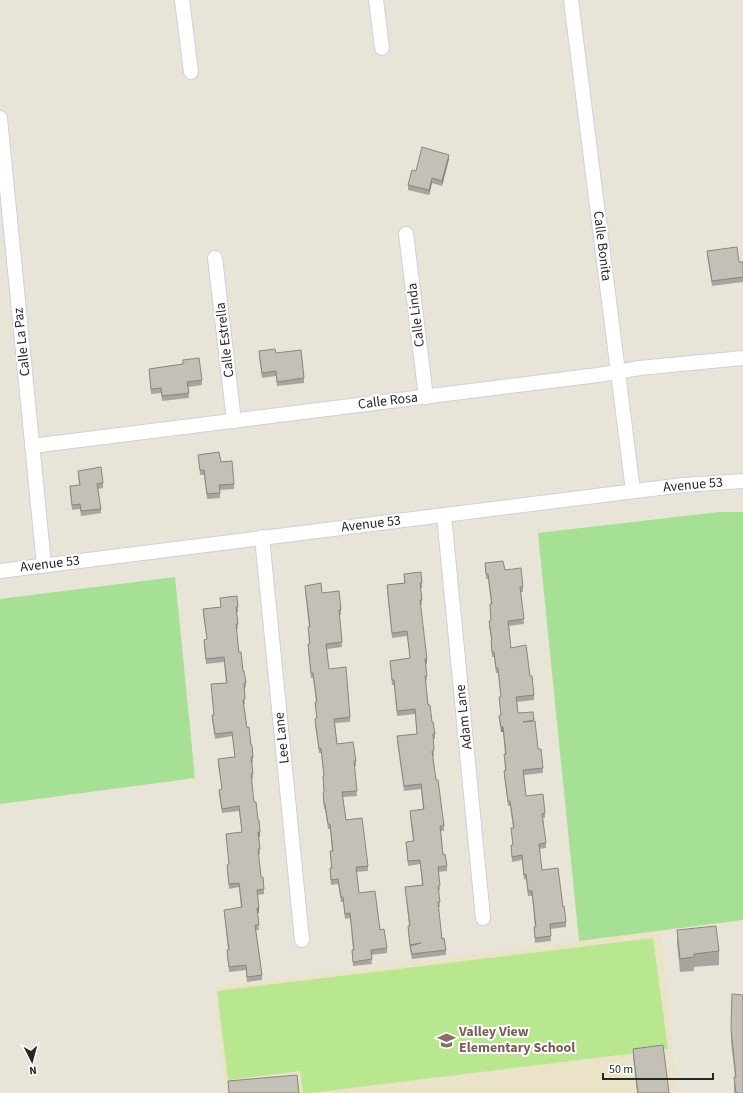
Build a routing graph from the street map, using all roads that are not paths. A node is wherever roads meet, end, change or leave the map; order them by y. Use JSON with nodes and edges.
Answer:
{"nodes":[{"id":1,"x":182,"y":0,"type":"edge"},
{"id":2,"x":376,"y":0,"type":"edge"},
{"id":3,"x":571,"y":0,"type":"edge"},
{"id":4,"x":382,"y":48,"type":"dead end"},
{"id":5,"x":191,"y":72,"type":"dead end"},
{"id":6,"x":0,"y":118,"type":"edge"},
{"id":7,"x":406,"y":234,"type":"dead end"},
{"id":8,"x":215,"y":258,"type":"dead end"},
{"id":9,"x":743,"y":358,"type":"edge"},
{"id":10,"x":618,"y":372,"type":"junction"},
{"id":11,"x":426,"y":397,"type":"junction"},
{"id":12,"x":234,"y":421,"type":"junction"},
{"id":13,"x":32,"y":446,"type":"junction"},
{"id":14,"x":743,"y":481,"type":"edge"},
{"id":15,"x":633,"y":491,"type":"junction"},
{"id":16,"x":444,"y":515,"type":"junction"},
{"id":17,"x":262,"y":537,"type":"junction"},
{"id":18,"x":44,"y":565,"type":"junction"},
{"id":19,"x":0,"y":571,"type":"edge"},
{"id":20,"x":483,"y":918,"type":"dead end"},
{"id":21,"x":302,"y":940,"type":"dead end"}],
"edges":[{"from":1,"to":5,"type":"street"},
{"from":2,"to":4,"type":"street"},
{"from":3,"to":10,"type":"street","name":"Calle Bonita"},
{"from":6,"to":13,"type":"street","name":"Calle La Paz"},
{"from":7,"to":11,"type":"street","name":"Calle Linda"},
{"from":8,"to":12,"type":"street","name":"Calle Estrella"},
{"from":9,"to":10,"type":"street","name":"Calle Rosa"},
{"from":10,"to":11,"type":"street","name":"Calle Rosa"},
{"from":10,"to":15,"type":"street","name":"Calle Bonita"},
{"from":11,"to":12,"type":"street","name":"Calle Rosa"},
{"from":12,"to":13,"type":"street","name":"Calle Rosa"},
{"from":13,"to":18,"type":"street","name":"Calle La Paz"},
{"from":14,"to":15,"type":"street","name":"Avenue 53"},
{"from":15,"to":16,"type":"street","name":"Avenue 53"},
{"from":16,"to":17,"type":"street","name":"Avenue 53"},
{"from":16,"to":20,"type":"street","name":"Adam Lane"},
{"from":17,"to":18,"type":"street","name":"Avenue 53"},
{"from":17,"to":21,"type":"street","name":"Lee Lane"},
{"from":18,"to":19,"type":"street","name":"Avenue 53"}]}
